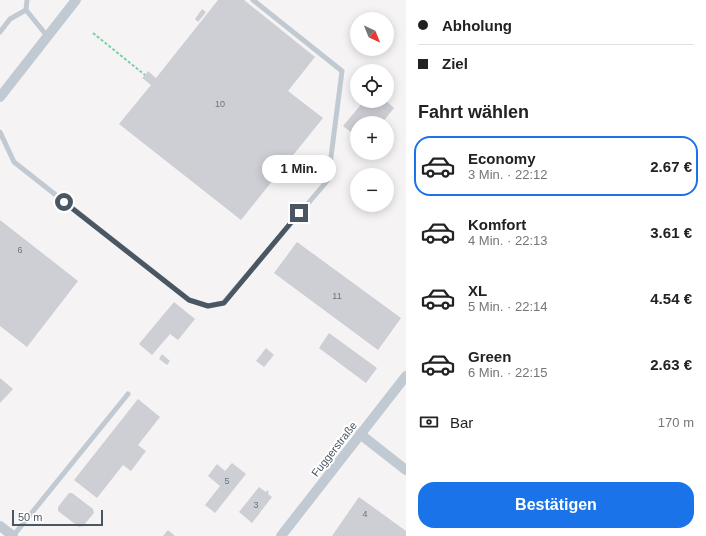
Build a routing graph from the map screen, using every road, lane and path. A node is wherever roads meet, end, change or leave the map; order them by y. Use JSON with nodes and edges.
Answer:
{"nodes":[{"id":1,"x":27,"y":0,"type":"edge"},
{"id":2,"x":76,"y":0,"type":"edge"},
{"id":3,"x":253,"y":0,"type":"edge"},
{"id":4,"x":26,"y":10,"type":"junction"},
{"id":5,"x":0,"y":32,"type":"edge"},
{"id":6,"x":93,"y":33,"type":"dead end"},
{"id":7,"x":48,"y":37,"type":"junction"},
{"id":8,"x":144,"y":75,"type":"dead end"},
{"id":9,"x":0,"y":97,"type":"edge"},
{"id":10,"x":0,"y":132,"type":"edge"},
{"id":11,"x":406,"y":376,"type":"edge"},
{"id":12,"x":128,"y":394,"type":"dead end"},
{"id":13,"x":360,"y":434,"type":"junction"},
{"id":14,"x":406,"y":470,"type":"edge"},
{"id":15,"x":0,"y":526,"type":"edge"},
{"id":16,"x":13,"y":536,"type":"edge"},
{"id":17,"x":281,"y":536,"type":"edge"}],
"edges":[{"from":1,"to":4,"type":"lane"},
{"from":2,"to":7,"type":"street"},
{"from":3,"to":10,"type":"lane"},
{"from":4,"to":5,"type":"lane"},
{"from":4,"to":7,"type":"lane"},
{"from":6,"to":8,"type":"path"},
{"from":7,"to":9,"type":"street"},
{"from":11,"to":13,"type":"street","name":"Fuggerstraße"},
{"from":12,"to":16,"type":"lane"},
{"from":13,"to":14,"type":"street"},
{"from":13,"to":17,"type":"street","name":"Fuggerstraße"},
{"from":15,"to":16,"type":"street"}]}
